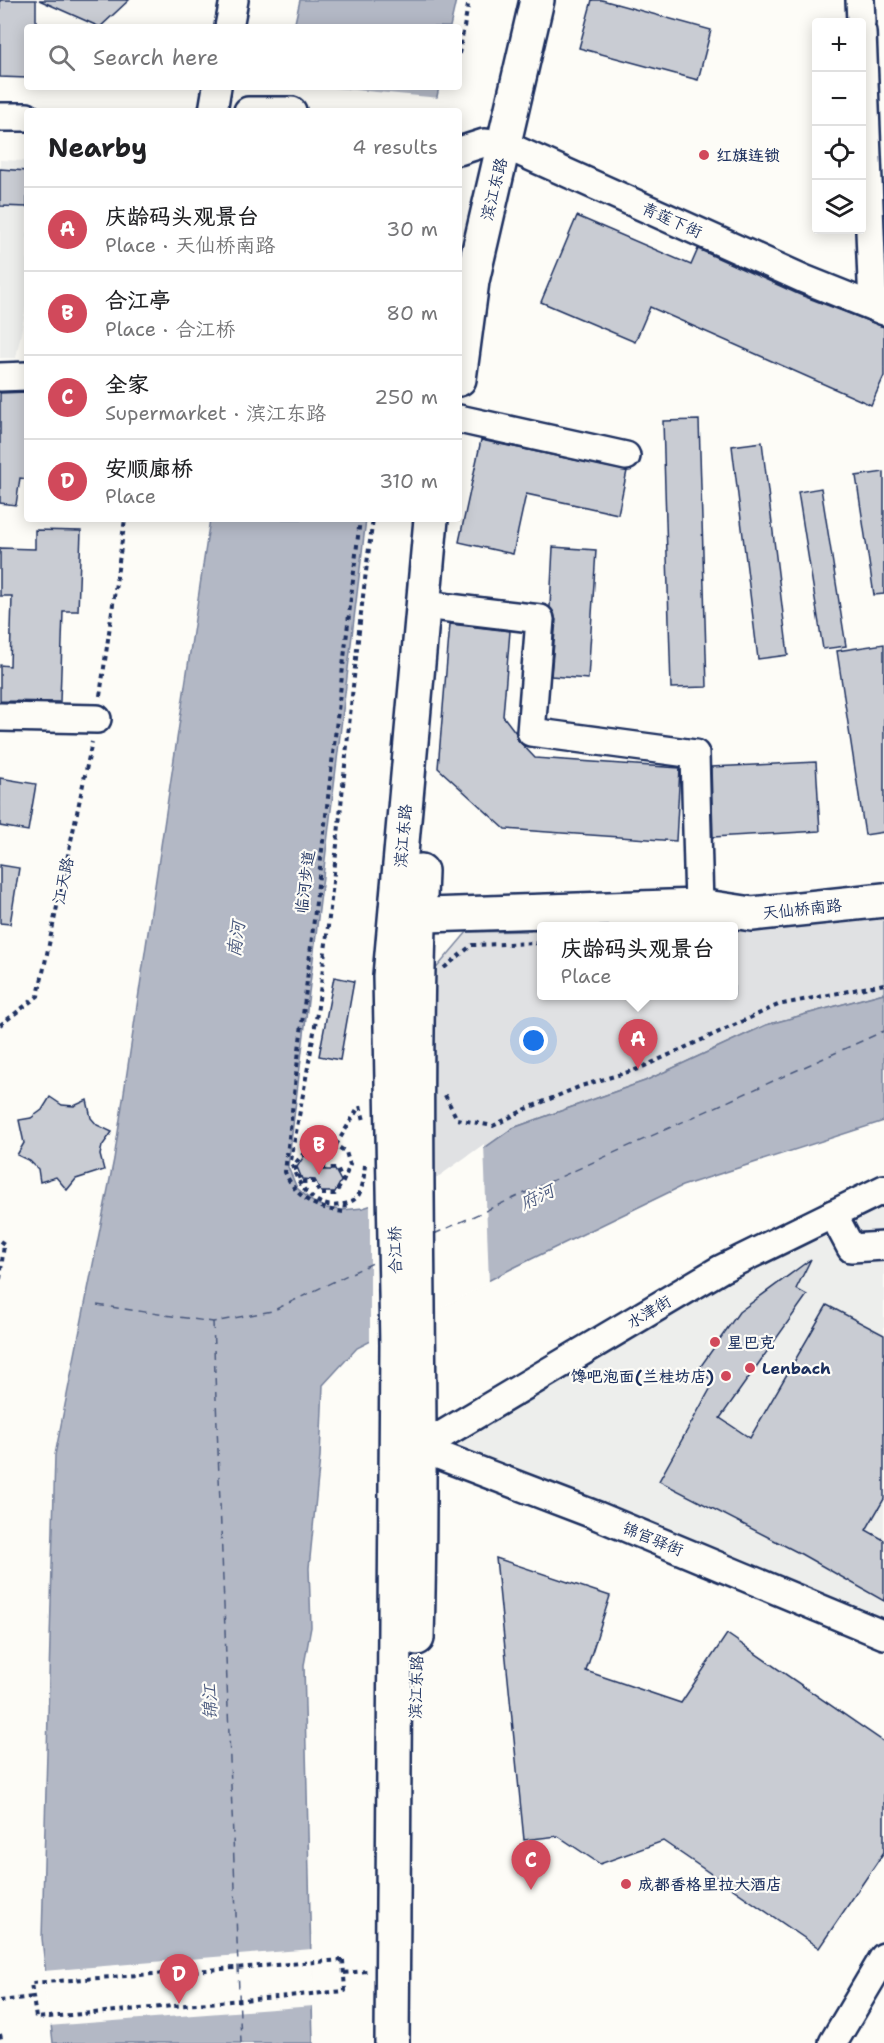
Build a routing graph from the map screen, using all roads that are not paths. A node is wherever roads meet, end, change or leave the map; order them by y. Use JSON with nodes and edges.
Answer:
{"nodes":[{"id":1,"x":234,"y":0,"type":"edge"},
{"id":2,"x":516,"y":0,"type":"edge"},
{"id":3,"x":537,"y":0,"type":"edge"},
{"id":4,"x":860,"y":0,"type":"edge"},
{"id":5,"x":861,"y":18,"type":"edge"},
{"id":6,"x":229,"y":24,"type":"edge"},
{"id":7,"x":864,"y":72,"type":"edge"},
{"id":8,"x":216,"y":90,"type":"edge"},
{"id":9,"x":214,"y":108,"type":"edge"},
{"id":10,"x":0,"y":117,"type":"edge"},
{"id":11,"x":24,"y":117,"type":"edge"},
{"id":12,"x":477,"y":142,"type":"edge"},
{"id":13,"x":462,"y":234,"type":"edge"},
{"id":14,"x":879,"y":309,"type":"edge"},
{"id":15,"x":462,"y":356,"type":"edge"},
{"id":16,"x":24,"y":376,"type":"edge"},
{"id":17,"x":0,"y":377,"type":"edge"},
{"id":18,"x":462,"y":420,"type":"edge"},
{"id":19,"x":626,"y":456,"type":"dead end"},
{"id":20,"x":431,"y":522,"type":"edge"},
{"id":21,"x":443,"y":522,"type":"edge"},
{"id":22,"x":433,"y":606,"type":"junction"},
{"id":23,"x":0,"y":717,"type":"edge"},
{"id":24,"x":97,"y":719,"type":"road end"},
{"id":25,"x":884,"y":900,"type":"edge"},
{"id":26,"x":699,"y":906,"type":"junction"},
{"id":27,"x":408,"y":917,"type":"junction"},
{"id":28,"x":392,"y":1152,"type":"joint"},
{"id":29,"x":884,"y":1189,"type":"edge"},
{"id":30,"x":832,"y":1214,"type":"junction"},
{"id":31,"x":884,"y":1246,"type":"edge"},
{"id":32,"x":408,"y":1338,"type":"junction"},
{"id":33,"x":420,"y":1448,"type":"junction"},
{"id":34,"x":884,"y":1635,"type":"edge"},
{"id":35,"x":884,"y":1958,"type":"edge"},
{"id":36,"x":392,"y":2043,"type":"edge"},
{"id":37,"x":410,"y":2043,"type":"edge"},
{"id":38,"x":833,"y":2043,"type":"edge"}],
"edges":[{"from":1,"to":6,"type":"street"},
{"from":2,"to":12,"type":"main road","name":"滨江东路"},
{"from":3,"to":12,"type":"main road","name":"滨江东路"},
{"from":4,"to":5,"type":"street"},
{"from":7,"to":14,"type":"street"},
{"from":8,"to":9,"type":"street"},
{"from":10,"to":11,"type":"street"},
{"from":12,"to":13,"type":"main road","name":"滨江东路"},
{"from":12,"to":14,"type":"street","name":"青莲下街"},
{"from":12,"to":15,"type":"main road","name":"滨江东路"},
{"from":16,"to":17,"type":"street"},
{"from":18,"to":19,"type":"street"},
{"from":20,"to":27,"type":"main road","name":"滨江东路"},
{"from":21,"to":22,"type":"main road","name":"滨江东路"},
{"from":22,"to":26,"type":"street"},
{"from":22,"to":27,"type":"main road","name":"滨江东路"},
{"from":23,"to":24,"type":"street"},
{"from":25,"to":26,"type":"main road","name":"天仙桥南路"},
{"from":26,"to":27,"type":"main road","name":"天仙桥南路"},
{"from":27,"to":28,"type":"main road","name":"滨江东路"},
{"from":28,"to":32,"type":"main road","name":"合江桥"},
{"from":29,"to":30,"type":"street","name":"水津街"},
{"from":30,"to":31,"type":"street"},
{"from":30,"to":33,"type":"street","name":"水津街"},
{"from":32,"to":33,"type":"main road","name":"滨江东路"},
{"from":32,"to":36,"type":"main road","name":"滨江东路"},
{"from":33,"to":34,"type":"street","name":"锦官驿街"},
{"from":33,"to":37,"type":"main road","name":"滨江东路"},
{"from":35,"to":38,"type":"street"}]}
